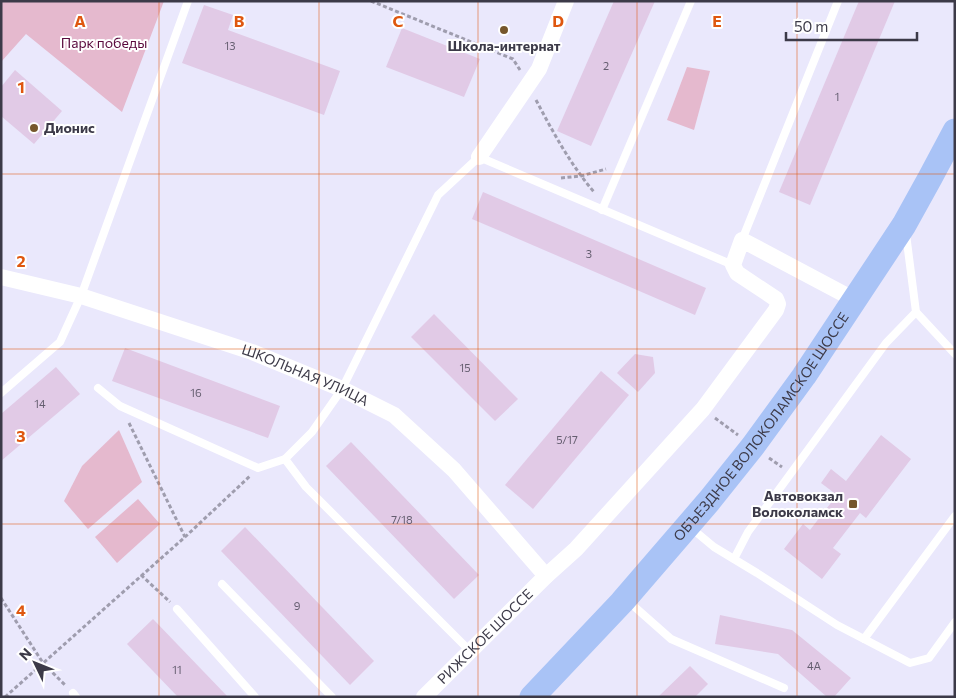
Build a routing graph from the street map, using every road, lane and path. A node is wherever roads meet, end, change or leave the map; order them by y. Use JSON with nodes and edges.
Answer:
{"nodes":[{"id":1,"x":188,"y":1,"type":"edge"},
{"id":2,"x":371,"y":1,"type":"edge"},
{"id":3,"x":566,"y":1,"type":"edge"},
{"id":4,"x":691,"y":1,"type":"edge"},
{"id":5,"x":838,"y":1,"type":"edge"},
{"id":6,"x":528,"y":84,"type":"junction"},
{"id":7,"x":955,"y":130,"type":"edge"},
{"id":8,"x":480,"y":157,"type":"junction"},
{"id":9,"x":609,"y":169,"type":"dead end"},
{"id":10,"x":581,"y":176,"type":"junction"},
{"id":11,"x":552,"y":178,"type":"dead end"},
{"id":12,"x":595,"y":194,"type":"dead end"},
{"id":13,"x":602,"y":210,"type":"junction"},
{"id":14,"x":904,"y":225,"type":"junction"},
{"id":15,"x":742,"y":240,"type":"junction"},
{"id":16,"x":733,"y":265,"type":"junction"},
{"id":17,"x":1,"y":277,"type":"edge"},
{"id":18,"x":81,"y":296,"type":"junction"},
{"id":19,"x":855,"y":300,"type":"junction"},
{"id":20,"x":916,"y":312,"type":"junction"},
{"id":21,"x":955,"y":354,"type":"edge"},
{"id":22,"x":98,"y":388,"type":"dead end"},
{"id":23,"x":342,"y":389,"type":"junction"},
{"id":24,"x":1,"y":393,"type":"edge"},
{"id":25,"x":120,"y":406,"type":"junction"},
{"id":26,"x":285,"y":459,"type":"junction"},
{"id":27,"x":258,"y":468,"type":"junction"},
{"id":28,"x":955,"y":516,"type":"edge"},
{"id":29,"x":688,"y":526,"type":"junction"},
{"id":30,"x":185,"y":537,"type":"junction"},
{"id":31,"x":734,"y":559,"type":"junction"},
{"id":32,"x":141,"y":575,"type":"junction"},
{"id":33,"x":546,"y":576,"type":"junction"},
{"id":34,"x":222,"y":584,"type":"dead end"},
{"id":35,"x":1,"y":598,"type":"edge"},
{"id":36,"x":625,"y":598,"type":"junction"},
{"id":37,"x":177,"y":608,"type":"joint"},
{"id":38,"x":955,"y":622,"type":"edge"},
{"id":39,"x":864,"y":639,"type":"junction"},
{"id":40,"x":470,"y":652,"type":"junction"},
{"id":41,"x":43,"y":663,"type":"junction"},
{"id":42,"x":784,"y":688,"type":"dead end"},
{"id":43,"x":542,"y":690,"type":"edge"},
{"id":44,"x":75,"y":695,"type":"edge"},
{"id":45,"x":5,"y":697,"type":"edge"},
{"id":46,"x":256,"y":697,"type":"edge"},
{"id":47,"x":332,"y":697,"type":"edge"},
{"id":48,"x":424,"y":697,"type":"edge"}],
"edges":[{"from":1,"to":18,"type":"lane"},
{"from":2,"to":6,"type":"path"},
{"from":3,"to":6,"type":"street"},
{"from":4,"to":13,"type":"lane"},
{"from":5,"to":15,"type":"lane"},
{"from":6,"to":8,"type":"street"},
{"from":6,"to":10,"type":"path"},
{"from":7,"to":14,"type":"main road","name":"ОБЪЕЗДНОЕ ВОЛОКОЛАМСКОЕ ШОССЕ"},
{"from":8,"to":13,"type":"lane"},
{"from":8,"to":23,"type":"lane"},
{"from":9,"to":10,"type":"path"},
{"from":10,"to":11,"type":"path"},
{"from":10,"to":12,"type":"path"},
{"from":13,"to":16,"type":"lane"},
{"from":14,"to":19,"type":"main road","name":"ОБЪЕЗДНОЕ ВОЛОКОЛАМСКОЕ ШОССЕ"},
{"from":14,"to":20,"type":"lane"},
{"from":15,"to":16,"type":"street"},
{"from":15,"to":19,"type":"street"},
{"from":16,"to":33,"type":"street","name":"РИЖСКОЕ ШОССЕ"},
{"from":17,"to":18,"type":"street","name":"ШКОЛЬНАЯ УЛИЦА"},
{"from":18,"to":23,"type":"street","name":"ШКОЛЬНАЯ УЛИЦА"},
{"from":18,"to":24,"type":"lane"},
{"from":19,"to":29,"type":"main road","name":"ОБЪЕЗДНОЕ ВОЛОКОЛАМСКОЕ ШОССЕ"},
{"from":20,"to":21,"type":"lane"},
{"from":20,"to":31,"type":"lane"},
{"from":22,"to":25,"type":"lane"},
{"from":23,"to":26,"type":"lane"},
{"from":23,"to":33,"type":"street","name":"ШКОЛЬНАЯ УЛИЦА"},
{"from":25,"to":27,"type":"lane"},
{"from":25,"to":30,"type":"path"},
{"from":26,"to":27,"type":"lane"},
{"from":26,"to":40,"type":"lane"},
{"from":27,"to":30,"type":"path"},
{"from":28,"to":39,"type":"lane"},
{"from":29,"to":31,"type":"lane"},
{"from":29,"to":36,"type":"main road","name":"ОБЪЕЗДНОЕ ВОЛОКОЛАМСКОЕ ШОССЕ"},
{"from":30,"to":32,"type":"path"},
{"from":31,"to":39,"type":"lane"},
{"from":32,"to":37,"type":"path"},
{"from":32,"to":41,"type":"path"},
{"from":33,"to":40,"type":"street","name":"РИЖСКОЕ ШОССЕ"},
{"from":34,"to":47,"type":"lane"},
{"from":35,"to":41,"type":"path"},
{"from":36,"to":42,"type":"lane"},
{"from":36,"to":43,"type":"main road","name":"ОБЪЕЗДНОЕ ВОЛОКОЛАМСКОЕ ШОССЕ"},
{"from":37,"to":46,"type":"lane"},
{"from":38,"to":39,"type":"lane"},
{"from":40,"to":48,"type":"street","name":"РИЖСКОЕ ШОССЕ"},
{"from":41,"to":44,"type":"path"},
{"from":41,"to":45,"type":"path"}]}
